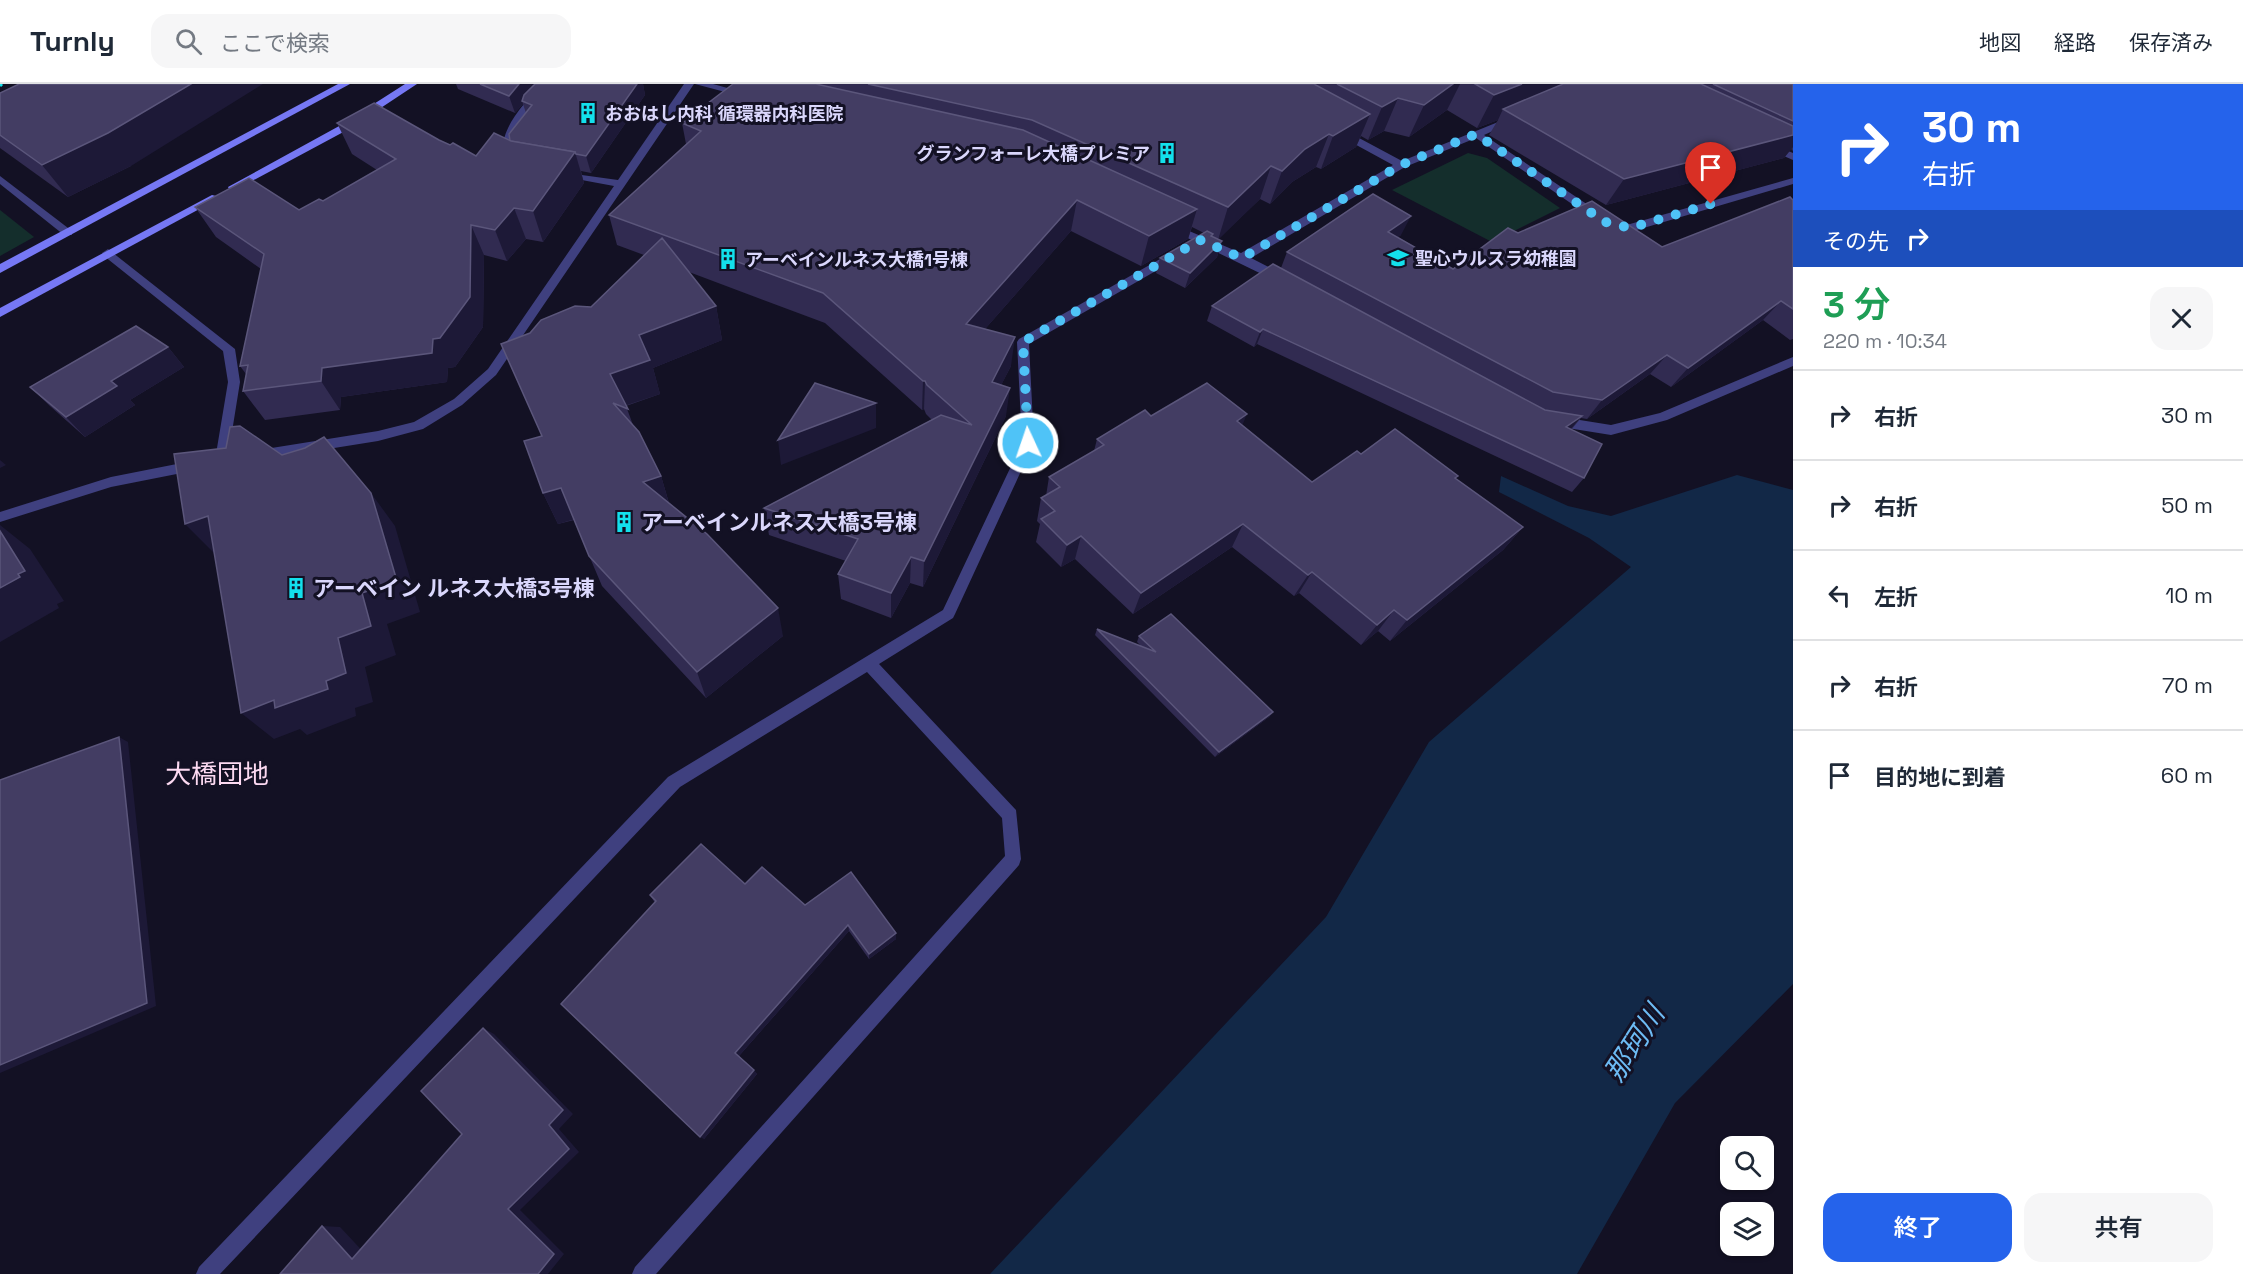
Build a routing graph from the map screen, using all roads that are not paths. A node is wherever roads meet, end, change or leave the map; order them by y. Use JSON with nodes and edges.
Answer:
{"nodes":[{"id":1,"x":345,"y":84,"type":"edge"},
{"id":2,"x":412,"y":84,"type":"edge"},
{"id":3,"x":547,"y":84,"type":"edge"},
{"id":4,"x":689,"y":84,"type":"edge"},
{"id":5,"x":700,"y":84,"type":"edge"},
{"id":6,"x":758,"y":97,"type":"edge"},
{"id":7,"x":1527,"y":113,"type":"edge"},
{"id":8,"x":1332,"y":127,"type":"edge"},
{"id":9,"x":1476,"y":134,"type":"junction"},
{"id":10,"x":1762,"y":143,"type":"edge"},
{"id":11,"x":1793,"y":157,"type":"edge"},
{"id":12,"x":1401,"y":165,"type":"junction"},
{"id":13,"x":522,"y":167,"type":"edge"},
{"id":14,"x":555,"y":172,"type":"edge"},
{"id":15,"x":0,"y":179,"type":"edge"},
{"id":16,"x":1793,"y":181,"type":"edge"},
{"id":17,"x":620,"y":184,"type":"junction"},
{"id":18,"x":1159,"y":221,"type":"edge"},
{"id":19,"x":68,"y":233,"type":"junction"},
{"id":20,"x":1200,"y":240,"type":"junction"},
{"id":21,"x":108,"y":254,"type":"junction"},
{"id":22,"x":1242,"y":258,"type":"junction"},
{"id":23,"x":0,"y":269,"type":"edge"},
{"id":24,"x":1295,"y":286,"type":"edge"},
{"id":25,"x":0,"y":313,"type":"edge"},
{"id":26,"x":1793,"y":361,"type":"edge"},
{"id":27,"x":1546,"y":419,"type":"edge"},
{"id":28,"x":233,"y":459,"type":"junction"},
{"id":29,"x":0,"y":517,"type":"edge"},
{"id":30,"x":867,"y":662,"type":"junction"},
{"id":31,"x":206,"y":1274,"type":"edge"},
{"id":32,"x":642,"y":1274,"type":"edge"}],
"edges":[{"from":1,"to":19,"type":"street"},
{"from":2,"to":21,"type":"street"},
{"from":3,"to":13,"type":"street"},
{"from":4,"to":17,"type":"street"},
{"from":5,"to":6,"type":"street"},
{"from":7,"to":9,"type":"street"},
{"from":8,"to":12,"type":"street"},
{"from":9,"to":12,"type":"street"},
{"from":9,"to":16,"type":"street"},
{"from":10,"to":11,"type":"street"},
{"from":12,"to":22,"type":"street"},
{"from":14,"to":17,"type":"street"},
{"from":15,"to":19,"type":"street"},
{"from":17,"to":28,"type":"street"},
{"from":18,"to":20,"type":"street"},
{"from":19,"to":23,"type":"street"},
{"from":20,"to":22,"type":"street"},
{"from":20,"to":30,"type":"street"},
{"from":21,"to":25,"type":"street"},
{"from":21,"to":28,"type":"street"},
{"from":22,"to":24,"type":"street"},
{"from":26,"to":27,"type":"street"},
{"from":28,"to":29,"type":"street"},
{"from":30,"to":31,"type":"street"},
{"from":30,"to":32,"type":"street"}]}
